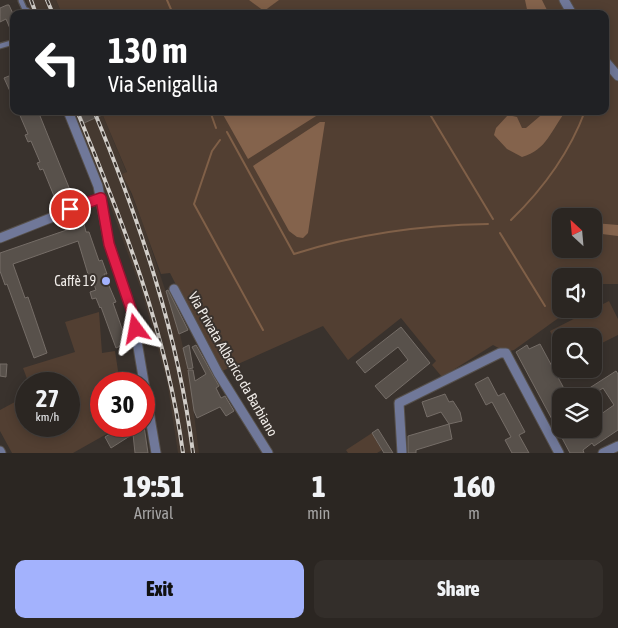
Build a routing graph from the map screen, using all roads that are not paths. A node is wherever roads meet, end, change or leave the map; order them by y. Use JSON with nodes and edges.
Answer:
{"nodes":[{"id":1,"x":609,"y":66,"type":"edge"},
{"id":2,"x":618,"y":76,"type":"edge"},
{"id":3,"x":70,"y":115,"type":"edge"},
{"id":4,"x":101,"y":198,"type":"junction"},
{"id":5,"x":0,"y":238,"type":"edge"},
{"id":6,"x":174,"y":289,"type":"dead end"},
{"id":7,"x":618,"y":446,"type":"edge"},
{"id":8,"x":156,"y":453,"type":"edge"},
{"id":9,"x":268,"y":453,"type":"edge"},
{"id":10,"x":402,"y":453,"type":"edge"},
{"id":11,"x":559,"y":453,"type":"edge"},
{"id":12,"x":603,"y":453,"type":"edge"}],
"edges":[{"from":1,"to":2,"type":"street"},
{"from":3,"to":4,"type":"street"},
{"from":4,"to":5,"type":"street"},
{"from":4,"to":8,"type":"street"},
{"from":6,"to":9,"type":"street","name":"Via Privata Alberico da Barbiano"},
{"from":7,"to":12,"type":"street"},
{"from":10,"to":11,"type":"street"}]}
